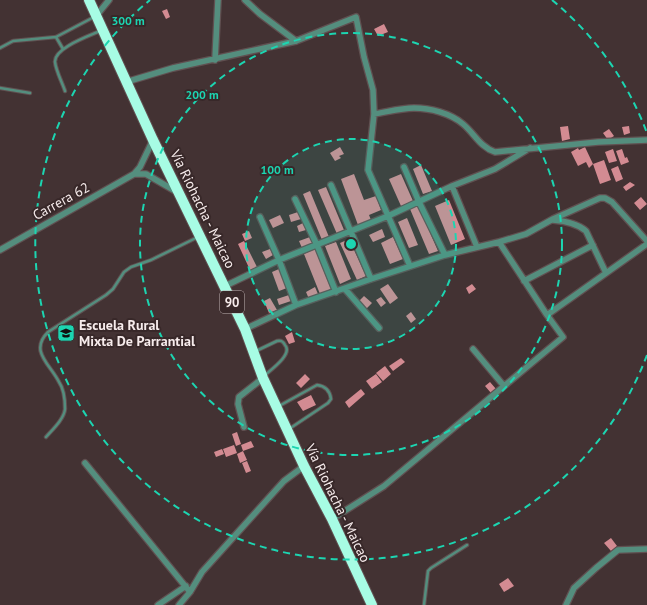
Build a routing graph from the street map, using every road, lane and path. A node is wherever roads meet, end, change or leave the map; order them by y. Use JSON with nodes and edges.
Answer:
{"nodes":[{"id":1,"x":89,"y":0,"type":"edge"},
{"id":2,"x":109,"y":0,"type":"edge"},
{"id":3,"x":218,"y":0,"type":"edge"},
{"id":4,"x":245,"y":0,"type":"edge"},
{"id":5,"x":96,"y":16,"type":"junction"},
{"id":6,"x":102,"y":30,"type":"junction"},
{"id":7,"x":56,"y":37,"type":"junction"},
{"id":8,"x":296,"y":41,"type":"junction"},
{"id":9,"x":0,"y":48,"type":"edge"},
{"id":10,"x":62,"y":49,"type":"junction"},
{"id":11,"x":215,"y":60,"type":"junction"},
{"id":12,"x":126,"y":82,"type":"junction"},
{"id":13,"x":0,"y":88,"type":"edge"},
{"id":14,"x":65,"y":91,"type":"dead end"},
{"id":15,"x":30,"y":93,"type":"dead end"},
{"id":16,"x":374,"y":114,"type":"junction"},
{"id":17,"x":153,"y":140,"type":"junction"},
{"id":18,"x":647,"y":140,"type":"edge"},
{"id":19,"x":530,"y":148,"type":"junction"},
{"id":20,"x":404,"y":167,"type":"dead end"},
{"id":21,"x":134,"y":174,"type":"junction"},
{"id":22,"x":330,"y":185,"type":"dead end"},
{"id":23,"x":452,"y":186,"type":"junction"},
{"id":24,"x":180,"y":194,"type":"junction"},
{"id":25,"x":295,"y":199,"type":"dead end"},
{"id":26,"x":419,"y":202,"type":"junction"},
{"id":27,"x":388,"y":216,"type":"junction"},
{"id":28,"x":260,"y":217,"type":"dead end"},
{"id":29,"x":553,"y":220,"type":"junction"},
{"id":30,"x":350,"y":230,"type":"junction"},
{"id":31,"x":201,"y":236,"type":"junction"},
{"id":32,"x":647,"y":241,"type":"edge"},
{"id":33,"x":499,"y":242,"type":"junction"},
{"id":34,"x":647,"y":244,"type":"edge"},
{"id":35,"x":317,"y":245,"type":"junction"},
{"id":36,"x":593,"y":245,"type":"junction"},
{"id":37,"x":477,"y":247,"type":"junction"},
{"id":38,"x":0,"y":250,"type":"edge"},
{"id":39,"x":445,"y":255,"type":"junction"},
{"id":40,"x":279,"y":260,"type":"junction"},
{"id":41,"x":410,"y":266,"type":"junction"},
{"id":42,"x":606,"y":273,"type":"junction"},
{"id":43,"x":371,"y":279,"type":"junction"},
{"id":44,"x":524,"y":281,"type":"junction"},
{"id":45,"x":225,"y":286,"type":"junction"},
{"id":46,"x":345,"y":289,"type":"junction"},
{"id":47,"x":336,"y":292,"type":"junction"},
{"id":48,"x":296,"y":305,"type":"junction"},
{"id":49,"x":546,"y":315,"type":"junction"},
{"id":50,"x":379,"y":328,"type":"dead end"},
{"id":51,"x":245,"y":329,"type":"junction"},
{"id":52,"x":473,"y":349,"type":"dead end"},
{"id":53,"x":254,"y":352,"type":"junction"},
{"id":54,"x":263,"y":378,"type":"junction"},
{"id":55,"x":504,"y":386,"type":"junction"},
{"id":56,"x":277,"y":407,"type":"junction"},
{"id":57,"x":244,"y":427,"type":"dead end"},
{"id":58,"x":287,"y":430,"type":"junction"},
{"id":59,"x":46,"y":437,"type":"dead end"},
{"id":60,"x":85,"y":463,"type":"dead end"},
{"id":61,"x":304,"y":466,"type":"junction"},
{"id":62,"x":332,"y":519,"type":"junction"},
{"id":63,"x":467,"y":545,"type":"dead end"},
{"id":64,"x":647,"y":549,"type":"edge"},
{"id":65,"x":186,"y":586,"type":"junction"},
{"id":66,"x":190,"y":592,"type":"junction"},
{"id":67,"x":158,"y":605,"type":"edge"},
{"id":68,"x":179,"y":605,"type":"edge"},
{"id":69,"x":372,"y":605,"type":"edge"},
{"id":70,"x":424,"y":605,"type":"edge"},
{"id":71,"x":566,"y":605,"type":"edge"}],
"edges":[{"from":1,"to":5,"type":"highway","name":"Vía Riohacha - Maicao","number":"90"},
{"from":2,"to":5,"type":"street"},
{"from":3,"to":11,"type":"street"},
{"from":4,"to":8,"type":"street"},
{"from":5,"to":6,"type":"highway","name":"Vía Riohacha - Maicao","number":"90"},
{"from":5,"to":7,"type":"lane"},
{"from":6,"to":10,"type":"lane"},
{"from":6,"to":12,"type":"highway","name":"Vía Riohacha - Maicao","number":"90"},
{"from":7,"to":9,"type":"lane"},
{"from":7,"to":10,"type":"lane"},
{"from":8,"to":11,"type":"street"},
{"from":8,"to":16,"type":"street"},
{"from":10,"to":14,"type":"lane"},
{"from":11,"to":12,"type":"street"},
{"from":12,"to":17,"type":"highway","name":"Vía Riohacha - Maicao","number":"90"},
{"from":13,"to":15,"type":"lane"},
{"from":16,"to":19,"type":"street"},
{"from":16,"to":27,"type":"street"},
{"from":17,"to":21,"type":"street","name":"Carrera 62"},
{"from":17,"to":24,"type":"highway","name":"Vía Riohacha - Maicao","number":"90"},
{"from":18,"to":19,"type":"street"},
{"from":19,"to":23,"type":"street"},
{"from":20,"to":26,"type":"street"},
{"from":21,"to":24,"type":"street"},
{"from":21,"to":38,"type":"street","name":"Carrera 62"},
{"from":22,"to":30,"type":"street"},
{"from":23,"to":26,"type":"street"},
{"from":23,"to":37,"type":"street"},
{"from":24,"to":31,"type":"highway","name":"Vía Riohacha - Maicao","number":"90"},
{"from":25,"to":35,"type":"street"},
{"from":26,"to":27,"type":"street"},
{"from":26,"to":39,"type":"street"},
{"from":27,"to":30,"type":"street"},
{"from":27,"to":41,"type":"street"},
{"from":28,"to":40,"type":"street"},
{"from":29,"to":32,"type":"street"},
{"from":29,"to":33,"type":"street"},
{"from":29,"to":36,"type":"street"},
{"from":30,"to":35,"type":"street"},
{"from":30,"to":43,"type":"street"},
{"from":31,"to":45,"type":"highway","name":"Vía Riohacha - Maicao","number":"90"},
{"from":31,"to":59,"type":"lane"},
{"from":33,"to":37,"type":"street"},
{"from":33,"to":44,"type":"street"},
{"from":34,"to":42,"type":"street"},
{"from":35,"to":40,"type":"street"},
{"from":35,"to":47,"type":"street"},
{"from":36,"to":42,"type":"street"},
{"from":36,"to":44,"type":"street"},
{"from":37,"to":39,"type":"street"},
{"from":39,"to":41,"type":"street"},
{"from":40,"to":45,"type":"street"},
{"from":40,"to":48,"type":"street"},
{"from":41,"to":43,"type":"street"},
{"from":42,"to":49,"type":"street"},
{"from":43,"to":46,"type":"street"},
{"from":44,"to":49,"type":"street"},
{"from":45,"to":51,"type":"highway","name":"Vía Riohacha - Maicao","number":"90"},
{"from":46,"to":47,"type":"street"},
{"from":46,"to":50,"type":"street"},
{"from":47,"to":48,"type":"street"},
{"from":48,"to":51,"type":"street"},
{"from":49,"to":55,"type":"street"},
{"from":51,"to":53,"type":"highway","name":"Vía Riohacha - Maicao","number":"90"},
{"from":52,"to":55,"type":"street"},
{"from":53,"to":54,"type":"highway","name":"Vía Riohacha - Maicao","number":"90"},
{"from":53,"to":54,"type":"lane"},
{"from":54,"to":56,"type":"highway","name":"Vía Riohacha - Maicao","number":"90"},
{"from":54,"to":57,"type":"street"},
{"from":55,"to":62,"type":"street"},
{"from":56,"to":58,"type":"highway","name":"Vía Riohacha - Maicao","number":"90"},
{"from":56,"to":58,"type":"lane"},
{"from":58,"to":61,"type":"highway","name":"Vía Riohacha - Maicao","number":"90"},
{"from":60,"to":65,"type":"street"},
{"from":61,"to":62,"type":"highway","name":"Vía Riohacha - Maicao","number":"90"},
{"from":61,"to":66,"type":"street"},
{"from":62,"to":69,"type":"highway","name":"Vía Riohacha - Maicao","number":"90"},
{"from":63,"to":70,"type":"lane"},
{"from":64,"to":71,"type":"street"},
{"from":65,"to":66,"type":"street"},
{"from":65,"to":67,"type":"street"},
{"from":66,"to":68,"type":"street"}]}
